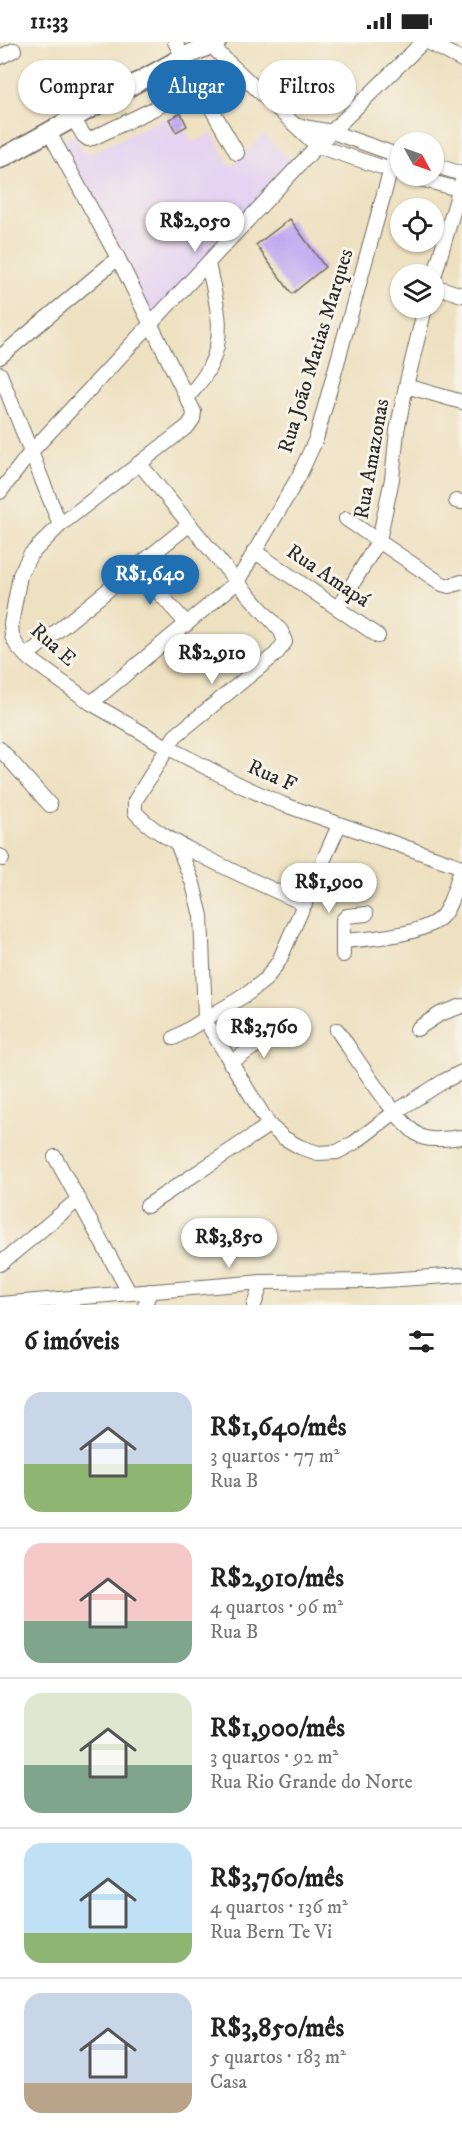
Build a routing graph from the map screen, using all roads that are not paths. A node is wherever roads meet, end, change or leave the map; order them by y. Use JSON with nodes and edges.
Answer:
{"nodes":[{"id":1,"x":423,"y":42,"type":"edge"},
{"id":2,"x":429,"y":42,"type":"edge"},
{"id":3,"x":211,"y":43,"type":"edge"},
{"id":4,"x":450,"y":47,"type":"edge"},
{"id":5,"x":14,"y":50,"type":"dead end"},
{"id":6,"x":179,"y":50,"type":"edge"},
{"id":7,"x":0,"y":57,"type":"edge"},
{"id":8,"x":462,"y":60,"type":"edge"},
{"id":9,"x":147,"y":112,"type":"edge"},
{"id":10,"x":215,"y":114,"type":"edge"},
{"id":11,"x":73,"y":118,"type":"junction"},
{"id":12,"x":298,"y":126,"type":"junction"},
{"id":13,"x":49,"y":132,"type":"junction"},
{"id":14,"x":332,"y":132,"type":"junction"},
{"id":15,"x":317,"y":146,"type":"junction"},
{"id":16,"x":390,"y":152,"type":"edge"},
{"id":17,"x":237,"y":153,"type":"dead end"},
{"id":18,"x":0,"y":159,"type":"edge"},
{"id":19,"x":444,"y":168,"type":"edge"},
{"id":20,"x":390,"y":170,"type":"edge"},
{"id":21,"x":462,"y":174,"type":"edge"},
{"id":22,"x":444,"y":183,"type":"edge"},
{"id":23,"x":391,"y":186,"type":"edge"},
{"id":24,"x":461,"y":186,"type":"edge"},
{"id":25,"x":118,"y":258,"type":"junction"},
{"id":26,"x":207,"y":263,"type":"junction"},
{"id":27,"x":438,"y":264,"type":"edge"},
{"id":28,"x":444,"y":289,"type":"edge"},
{"id":29,"x":462,"y":295,"type":"edge"},
{"id":30,"x":423,"y":318,"type":"edge"},
{"id":31,"x":151,"y":322,"type":"junction"},
{"id":32,"x":0,"y":357,"type":"edge"},
{"id":33,"x":0,"y":374,"type":"edge"},
{"id":34,"x":406,"y":386,"type":"junction"},
{"id":35,"x":187,"y":398,"type":"junction"},
{"id":36,"x":462,"y":402,"type":"edge"},
{"id":37,"x":30,"y":453,"type":"junction"},
{"id":38,"x":139,"y":463,"type":"junction"},
{"id":39,"x":0,"y":492,"type":"edge"},
{"id":40,"x":346,"y":519,"type":"dead end"},
{"id":41,"x":190,"y":524,"type":"junction"},
{"id":42,"x":60,"y":525,"type":"junction"},
{"id":43,"x":379,"y":540,"type":"junction"},
{"id":44,"x":254,"y":551,"type":"junction"},
{"id":45,"x":137,"y":568,"type":"junction"},
{"id":46,"x":237,"y":582,"type":"junction"},
{"id":47,"x":462,"y":582,"type":"edge"},
{"id":48,"x":338,"y":608,"type":"junction"},
{"id":49,"x":187,"y":624,"type":"junction"},
{"id":50,"x":378,"y":636,"type":"dead end"},
{"id":51,"x":26,"y":656,"type":"junction"},
{"id":52,"x":91,"y":703,"type":"junction"},
{"id":53,"x":167,"y":747,"type":"junction"},
{"id":54,"x":0,"y":749,"type":"edge"},
{"id":55,"x":50,"y":805,"type":"dead end"},
{"id":56,"x":339,"y":825,"type":"junction"},
{"id":57,"x":177,"y":843,"type":"junction"},
{"id":58,"x":462,"y":867,"type":"edge"},
{"id":59,"x":305,"y":904,"type":"junction"},
{"id":60,"x":366,"y":914,"type":"dead end"},
{"id":61,"x":462,"y":1006,"type":"edge"},
{"id":62,"x":207,"y":1023,"type":"junction"},
{"id":63,"x":281,"y":1029,"type":"dead end"},
{"id":64,"x":417,"y":1029,"type":"dead end"},
{"id":65,"x":337,"y":1030,"type":"dead end"},
{"id":66,"x":174,"y":1038,"type":"dead end"},
{"id":67,"x":230,"y":1063,"type":"junction"},
{"id":68,"x":462,"y":1072,"type":"edge"},
{"id":69,"x":395,"y":1112,"type":"junction"},
{"id":70,"x":269,"y":1125,"type":"junction"},
{"id":71,"x":462,"y":1137,"type":"edge"},
{"id":72,"x":55,"y":1157,"type":"dead end"},
{"id":73,"x":79,"y":1199,"type":"junction"},
{"id":74,"x":147,"y":1206,"type":"dead end"},
{"id":75,"x":0,"y":1264,"type":"edge"},
{"id":76,"x":462,"y":1275,"type":"edge"},
{"id":77,"x":262,"y":1282,"type":"junction"},
{"id":78,"x":150,"y":1291,"type":"junction"},
{"id":79,"x":129,"y":1292,"type":"junction"},
{"id":80,"x":0,"y":1304,"type":"edge"},
{"id":81,"x":145,"y":1305,"type":"edge"},
{"id":82,"x":254,"y":1305,"type":"edge"}],
"edges":[{"from":1,"to":14,"type":"street"},
{"from":2,"to":4,"type":"street"},
{"from":3,"to":6,"type":"main road"},
{"from":3,"to":12,"type":"street"},
{"from":4,"to":8,"type":"street"},
{"from":5,"to":7,"type":"street"},
{"from":6,"to":11,"type":"main road"},
{"from":9,"to":11,"type":"street"},
{"from":10,"to":17,"type":"street"},
{"from":11,"to":13,"type":"main road"},
{"from":12,"to":14,"type":"street"},
{"from":12,"to":15,"type":"street"},
{"from":13,"to":18,"type":"main road"},
{"from":13,"to":25,"type":"street"},
{"from":14,"to":15,"type":"street"},
{"from":14,"to":16,"type":"street"},
{"from":15,"to":20,"type":"street"},
{"from":15,"to":26,"type":"street"},
{"from":19,"to":21,"type":"street"},
{"from":22,"to":24,"type":"street"},
{"from":23,"to":44,"type":"street","name":"Rua João Matias Marques"},
{"from":24,"to":27,"type":"street"},
{"from":25,"to":31,"type":"street"},
{"from":25,"to":32,"type":"street"},
{"from":26,"to":31,"type":"street"},
{"from":26,"to":35,"type":"street"},
{"from":28,"to":29,"type":"street"},
{"from":30,"to":34,"type":"street","name":"Rua Amazonas"},
{"from":31,"to":35,"type":"street"},
{"from":31,"to":37,"type":"street"},
{"from":33,"to":37,"type":"street"},
{"from":34,"to":36,"type":"street"},
{"from":34,"to":43,"type":"street","name":"Rua Amazonas"},
{"from":35,"to":38,"type":"street","name":"Rua E"},
{"from":37,"to":39,"type":"street"},
{"from":37,"to":42,"type":"street"},
{"from":38,"to":41,"type":"street"},
{"from":38,"to":42,"type":"street","name":"Rua E"},
{"from":40,"to":43,"type":"street"},
{"from":41,"to":45,"type":"street"},
{"from":41,"to":46,"type":"street"},
{"from":42,"to":51,"type":"street","name":"Rua E"},
{"from":43,"to":47,"type":"street"},
{"from":43,"to":48,"type":"street","name":"Rua Amazonas"},
{"from":44,"to":46,"type":"street","name":"Rua João Matias Marques"},
{"from":44,"to":48,"type":"street","name":"Rua Amapá"},
{"from":45,"to":49,"type":"street"},
{"from":45,"to":51,"type":"street"},
{"from":46,"to":49,"type":"street"},
{"from":46,"to":53,"type":"street"},
{"from":48,"to":50,"type":"street","name":"Rua Amapá"},
{"from":49,"to":52,"type":"street"},
{"from":51,"to":52,"type":"street","name":"Rua E"},
{"from":52,"to":53,"type":"street","name":"Rua E"},
{"from":53,"to":56,"type":"street","name":"Rua F"},
{"from":53,"to":57,"type":"street"},
{"from":54,"to":55,"type":"street"},
{"from":56,"to":58,"type":"street","name":"Rua F"},
{"from":56,"to":59,"type":"street"},
{"from":57,"to":59,"type":"street"},
{"from":57,"to":62,"type":"street"},
{"from":58,"to":60,"type":"street"},
{"from":59,"to":62,"type":"street"},
{"from":61,"to":64,"type":"street"},
{"from":62,"to":66,"type":"street"},
{"from":62,"to":67,"type":"street"},
{"from":63,"to":67,"type":"street"},
{"from":65,"to":69,"type":"street"},
{"from":67,"to":70,"type":"street"},
{"from":68,"to":69,"type":"street"},
{"from":69,"to":70,"type":"street"},
{"from":69,"to":71,"type":"street"},
{"from":70,"to":74,"type":"street"},
{"from":72,"to":73,"type":"street"},
{"from":73,"to":75,"type":"street"},
{"from":73,"to":79,"type":"street"},
{"from":76,"to":77,"type":"street"},
{"from":77,"to":78,"type":"street"},
{"from":77,"to":82,"type":"street"},
{"from":78,"to":79,"type":"street"},
{"from":78,"to":81,"type":"street"},
{"from":79,"to":80,"type":"street"}]}
